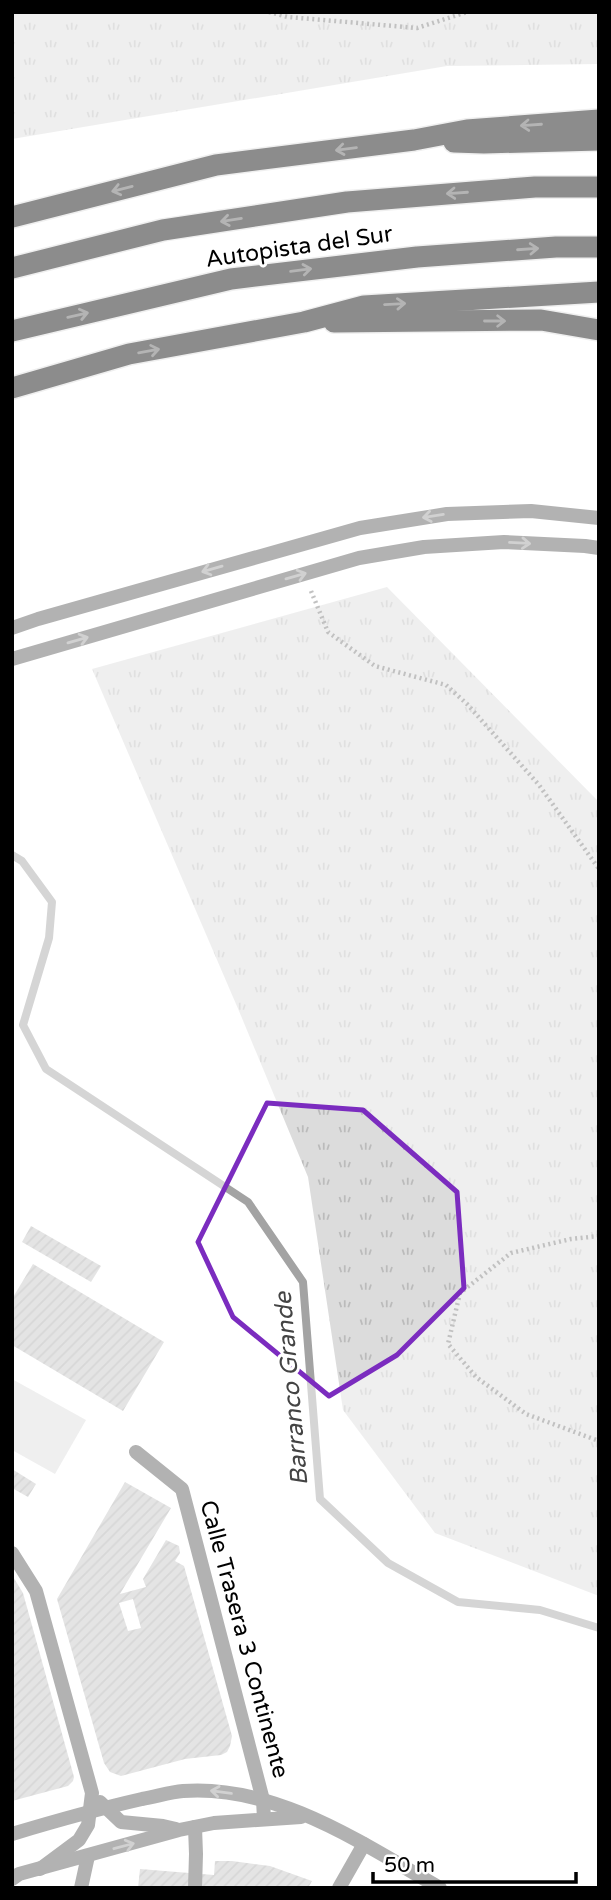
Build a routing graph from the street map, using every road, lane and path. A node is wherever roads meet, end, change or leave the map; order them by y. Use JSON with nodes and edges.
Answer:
{"nodes":[{"id":1,"x":269,"y":12,"type":"edge"},
{"id":2,"x":467,"y":12,"type":"edge"},
{"id":3,"x":599,"y":120,"type":"edge"},
{"id":4,"x":414,"y":140,"type":"junction"},
{"id":5,"x":599,"y":140,"type":"edge"},
{"id":6,"x":599,"y":187,"type":"edge"},
{"id":7,"x":12,"y":217,"type":"edge"},
{"id":8,"x":599,"y":247,"type":"edge"},
{"id":9,"x":12,"y":268,"type":"edge"},
{"id":10,"x":599,"y":292,"type":"edge"},
{"id":11,"x":304,"y":322,"type":"junction"},
{"id":12,"x":599,"y":330,"type":"edge"},
{"id":13,"x":12,"y":331,"type":"edge"},
{"id":14,"x":12,"y":388,"type":"edge"},
{"id":15,"x":599,"y":519,"type":"edge"},
{"id":16,"x":599,"y":548,"type":"edge"},
{"id":17,"x":304,"y":574,"type":"junction"},
{"id":18,"x":12,"y":628,"type":"edge"},
{"id":19,"x":12,"y":659,"type":"edge"},
{"id":20,"x":599,"y":869,"type":"edge"},
{"id":21,"x":599,"y":1236,"type":"edge"},
{"id":22,"x":599,"y":1441,"type":"edge"},
{"id":23,"x":135,"y":1452,"type":"dead end"},
{"id":24,"x":12,"y":1553,"type":"edge"},
{"id":25,"x":263,"y":1800,"type":"junction"},
{"id":26,"x":98,"y":1809,"type":"junction"},
{"id":27,"x":310,"y":1817,"type":"junction"},
{"id":28,"x":264,"y":1819,"type":"junction"},
{"id":29,"x":187,"y":1829,"type":"junction"},
{"id":30,"x":12,"y":1834,"type":"edge"},
{"id":31,"x":363,"y":1844,"type":"junction"},
{"id":32,"x":88,"y":1856,"type":"junction"},
{"id":33,"x":40,"y":1869,"type":"junction"},
{"id":34,"x":12,"y":1879,"type":"edge"},
{"id":35,"x":81,"y":1888,"type":"edge"},
{"id":36,"x":195,"y":1888,"type":"edge"},
{"id":37,"x":339,"y":1888,"type":"edge"},
{"id":38,"x":440,"y":1888,"type":"edge"}],
"edges":[{"from":1,"to":2,"type":"path"},
{"from":3,"to":4,"type":"highway","one_way":true},
{"from":4,"to":5,"type":"highway"},
{"from":4,"to":7,"type":"highway","one_way":true},
{"from":6,"to":9,"type":"highway","name":"Autopista del Sur","one_way":true},
{"from":13,"to":8,"type":"highway","name":"Autopista del Sur","one_way":true},
{"from":11,"to":10,"type":"highway","one_way":true},
{"from":11,"to":12,"type":"highway","one_way":true},
{"from":14,"to":11,"type":"highway","one_way":true},
{"from":15,"to":18,"type":"street","one_way":true},
{"from":17,"to":16,"type":"street","one_way":true},
{"from":19,"to":17,"type":"street","one_way":true},
{"from":17,"to":20,"type":"path"},
{"from":21,"to":22,"type":"path"},
{"from":23,"to":25,"type":"street","name":"Calle Trasera 3 Continente"},
{"from":24,"to":26,"type":"street"},
{"from":25,"to":26,"type":"street","one_way":true},
{"from":25,"to":27,"type":"street"},
{"from":25,"to":28,"type":"street","name":"Calle Trasera 3 Continente"},
{"from":26,"to":29,"type":"street"},
{"from":26,"to":30,"type":"street"},
{"from":26,"to":33,"type":"street"},
{"from":27,"to":28,"type":"street"},
{"from":27,"to":31,"type":"street"},
{"from":28,"to":29,"type":"street"},
{"from":32,"to":29,"type":"street","one_way":true},
{"from":29,"to":36,"type":"street"},
{"from":31,"to":37,"type":"street"},
{"from":31,"to":38,"type":"street"},
{"from":32,"to":33,"type":"street"},
{"from":32,"to":35,"type":"street"},
{"from":33,"to":34,"type":"street"}]}
